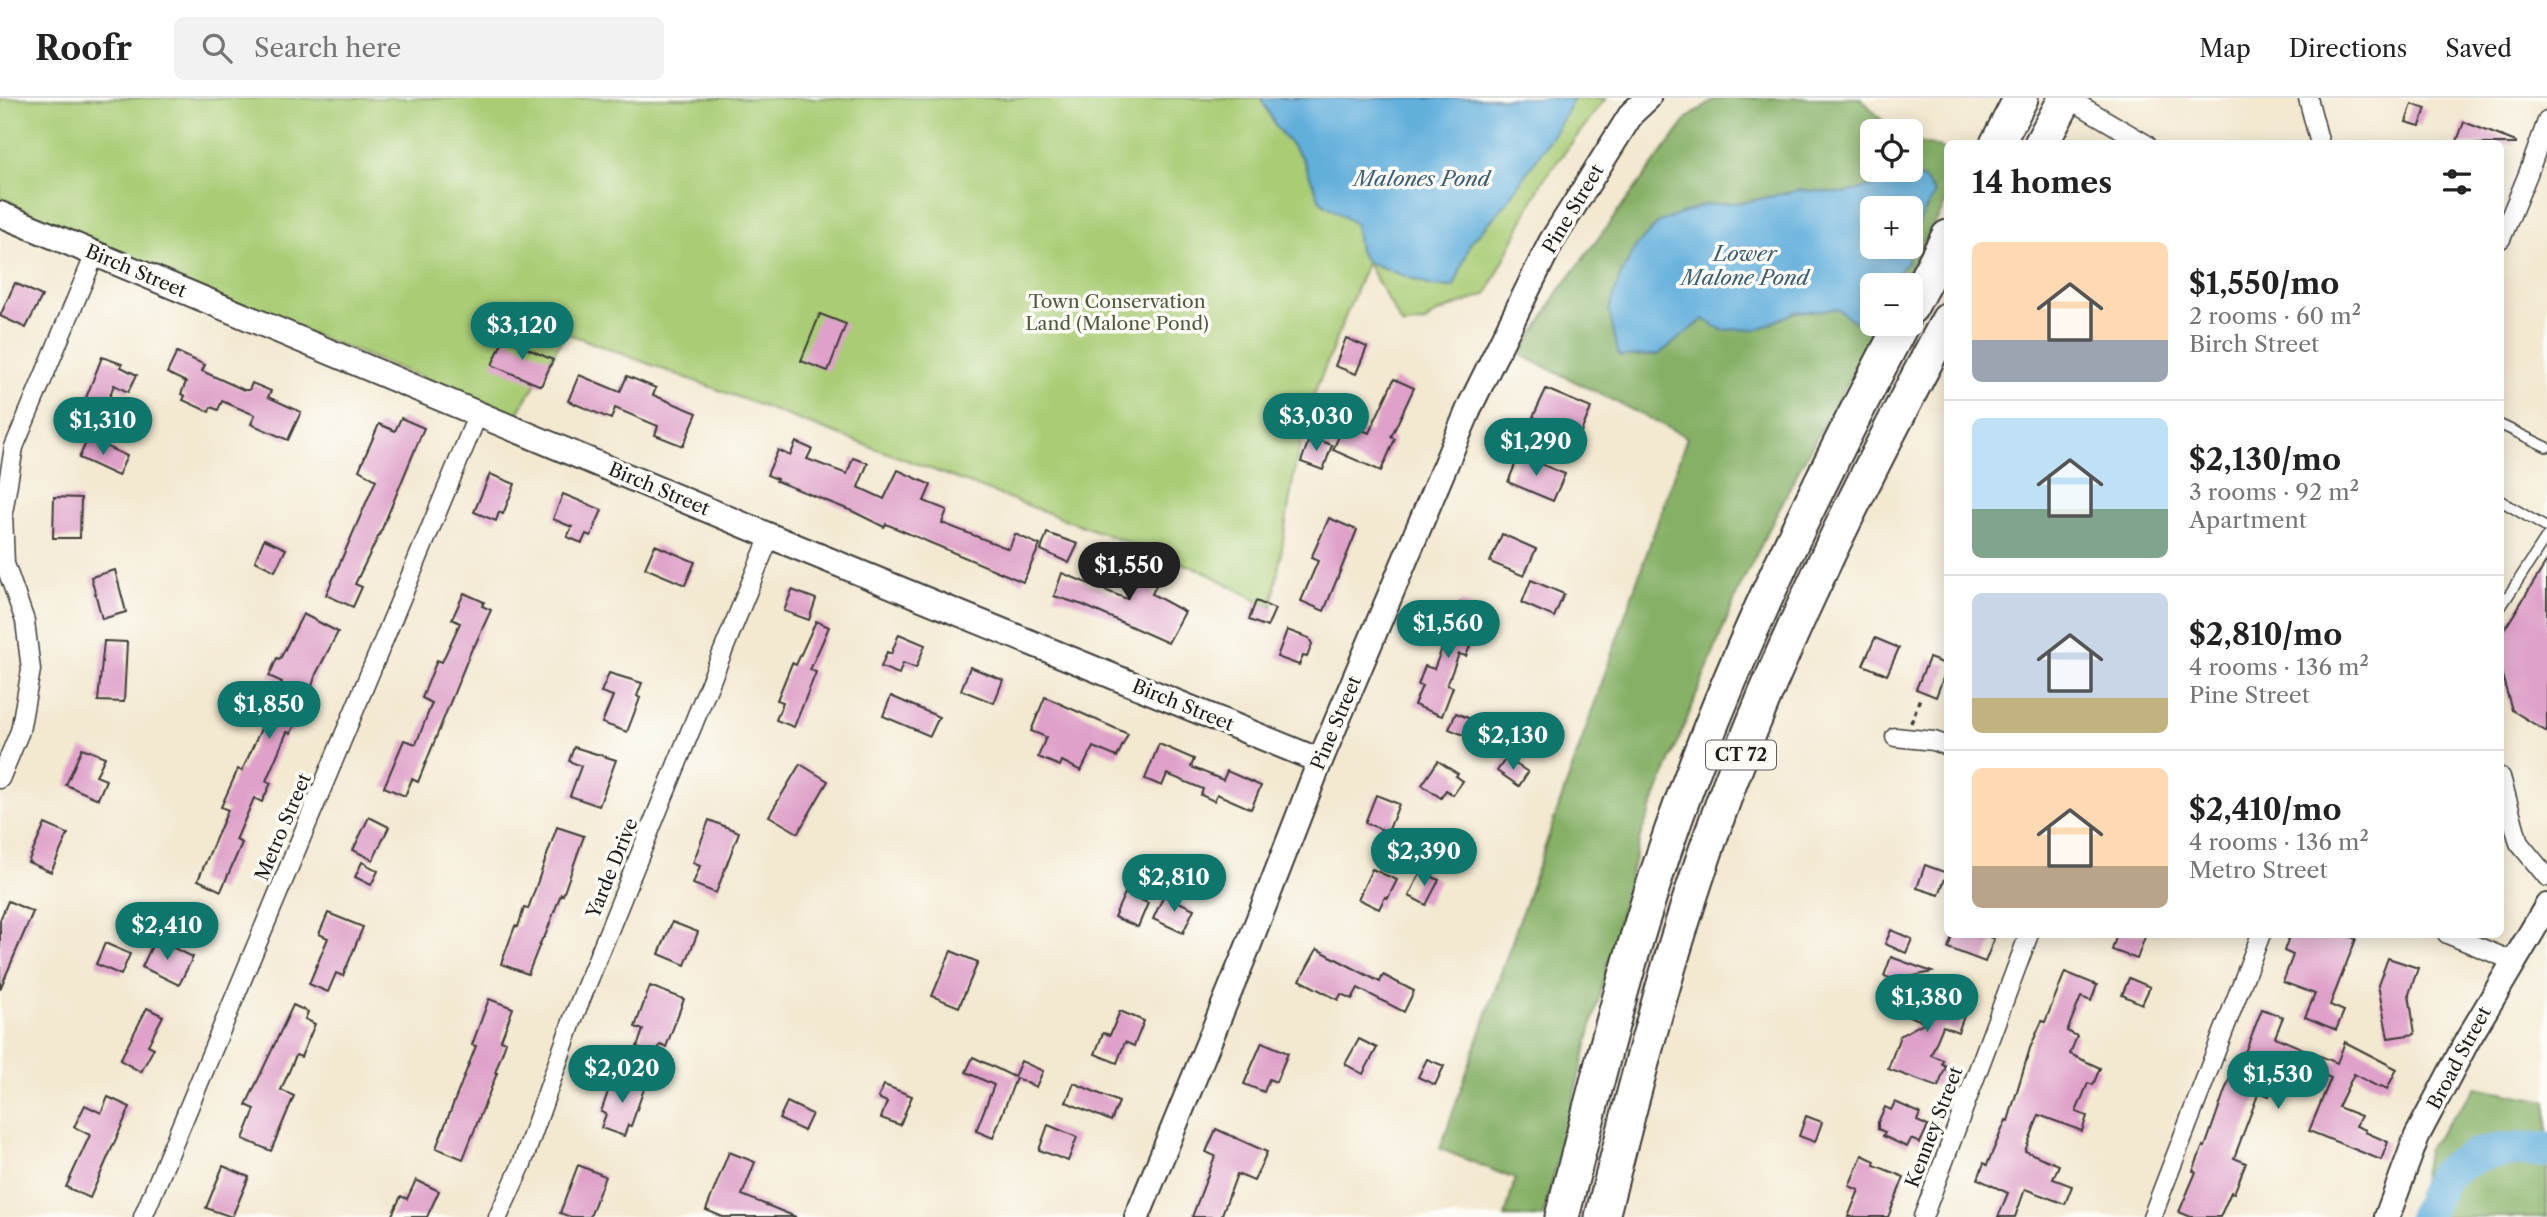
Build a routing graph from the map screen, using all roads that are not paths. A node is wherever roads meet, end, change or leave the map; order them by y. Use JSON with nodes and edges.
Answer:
{"nodes":[{"id":1,"x":1648,"y":98,"type":"edge"},
{"id":2,"x":2021,"y":98,"type":"edge"},
{"id":3,"x":2067,"y":98,"type":"edge"},
{"id":4,"x":2308,"y":98,"type":"edge"},
{"id":5,"x":2547,"y":121,"type":"edge"},
{"id":6,"x":1999,"y":140,"type":"edge"},
{"id":7,"x":2043,"y":140,"type":"edge"},
{"id":8,"x":2139,"y":140,"type":"edge"},
{"id":9,"x":2319,"y":140,"type":"edge"},
{"id":10,"x":0,"y":214,"type":"edge"},
{"id":11,"x":2504,"y":232,"type":"edge"},
{"id":12,"x":1944,"y":245,"type":"edge"},
{"id":13,"x":95,"y":254,"type":"junction"},
{"id":14,"x":1923,"y":284,"type":"edge"},
{"id":15,"x":1944,"y":328,"type":"edge"},
{"id":16,"x":1896,"y":336,"type":"edge"},
{"id":17,"x":478,"y":414,"type":"junction"},
{"id":18,"x":2504,"y":426,"type":"edge"},
{"id":19,"x":2547,"y":447,"type":"edge"},
{"id":20,"x":2504,"y":502,"type":"edge"},
{"id":21,"x":2547,"y":528,"type":"edge"},
{"id":22,"x":770,"y":536,"type":"junction"},
{"id":23,"x":2547,"y":536,"type":"edge"},
{"id":24,"x":2504,"y":602,"type":"edge"},
{"id":25,"x":1901,"y":738,"type":"road end"},
{"id":26,"x":1944,"y":745,"type":"edge"},
{"id":27,"x":1320,"y":761,"type":"junction"},
{"id":28,"x":0,"y":779,"type":"edge"},
{"id":29,"x":2504,"y":788,"type":"edge"},
{"id":30,"x":2547,"y":877,"type":"edge"},
{"id":31,"x":2547,"y":906,"type":"edge"},
{"id":32,"x":2028,"y":938,"type":"edge"},
{"id":33,"x":2259,"y":938,"type":"edge"},
{"id":34,"x":2457,"y":938,"type":"edge"},
{"id":35,"x":2513,"y":961,"type":"junction"},
{"id":36,"x":143,"y":1217,"type":"edge"},
{"id":37,"x":498,"y":1217,"type":"edge"},
{"id":38,"x":1137,"y":1217,"type":"edge"},
{"id":39,"x":1562,"y":1217,"type":"edge"},
{"id":40,"x":1602,"y":1217,"type":"edge"},
{"id":41,"x":1923,"y":1217,"type":"edge"},
{"id":42,"x":2152,"y":1217,"type":"edge"},
{"id":43,"x":2386,"y":1217,"type":"edge"}],
"edges":[{"from":1,"to":27,"type":"main road","name":"Pine Street"},
{"from":2,"to":6,"type":"highway"},
{"from":3,"to":7,"type":"highway"},
{"from":3,"to":8,"type":"street"},
{"from":4,"to":9,"type":"street"},
{"from":5,"to":11,"type":"street"},
{"from":10,"to":13,"type":"main road","name":"Birch Street"},
{"from":12,"to":14,"type":"highway"},
{"from":13,"to":17,"type":"main road","name":"Birch Street"},
{"from":13,"to":28,"type":"street"},
{"from":15,"to":40,"type":"highway","number":"CT 72"},
{"from":16,"to":39,"type":"highway","number":"CT 72"},
{"from":17,"to":22,"type":"main road","name":"Birch Street"},
{"from":17,"to":36,"type":"street","name":"Metro Street"},
{"from":18,"to":19,"type":"lane"},
{"from":20,"to":21,"type":"lane"},
{"from":22,"to":27,"type":"main road","name":"Birch Street"},
{"from":22,"to":37,"type":"street","name":"Yarde Drive"},
{"from":23,"to":24,"type":"lane"},
{"from":25,"to":26,"type":"street"},
{"from":27,"to":38,"type":"main road","name":"Pine Street"},
{"from":29,"to":30,"type":"street"},
{"from":31,"to":35,"type":"main road","name":"Broad Street"},
{"from":32,"to":41,"type":"street","name":"Kenney Street"},
{"from":33,"to":42,"type":"street"},
{"from":34,"to":35,"type":"street"},
{"from":35,"to":43,"type":"main road","name":"Broad Street"}]}
